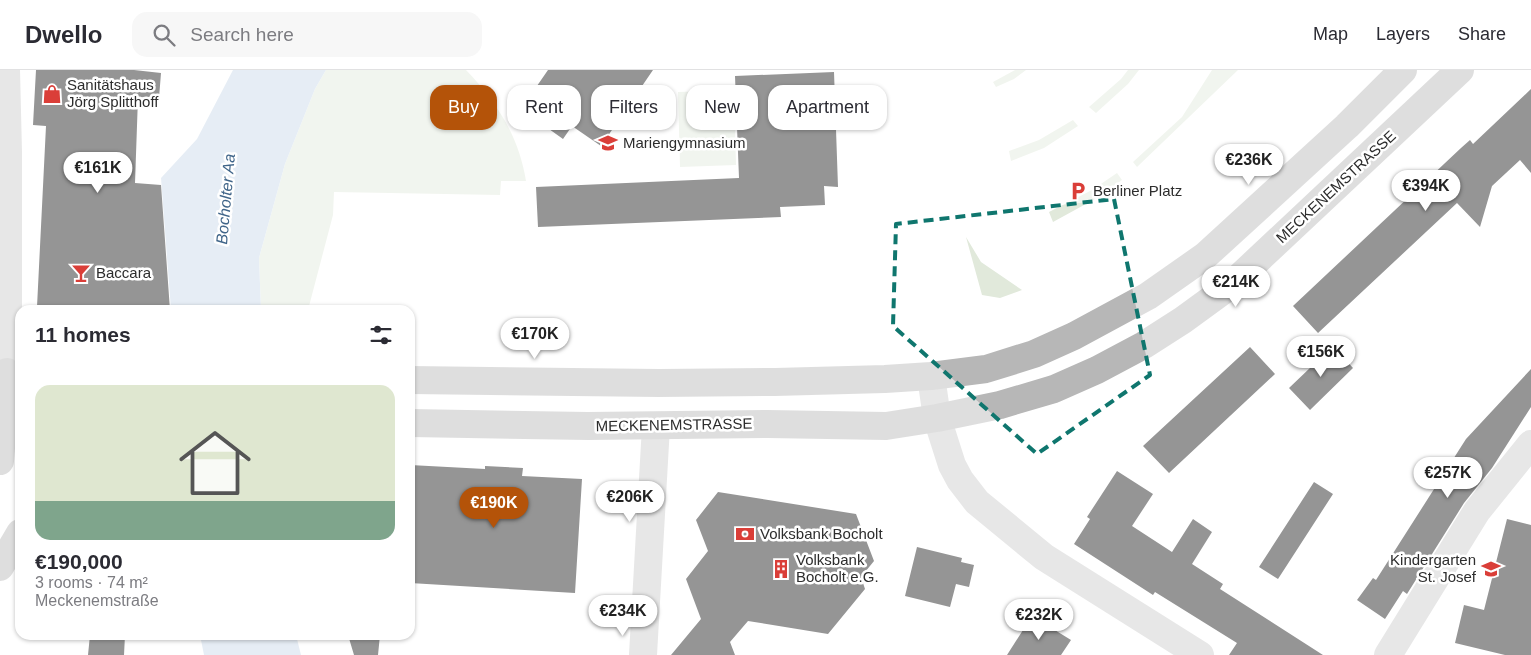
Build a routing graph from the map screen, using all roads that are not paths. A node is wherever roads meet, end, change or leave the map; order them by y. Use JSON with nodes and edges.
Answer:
{"nodes":[{"id":1,"x":6,"y":70,"type":"edge"},
{"id":2,"x":1402,"y":70,"type":"edge"},
{"id":3,"x":1460,"y":70,"type":"edge"},
{"id":4,"x":9,"y":372,"type":"edge"},
{"id":5,"x":930,"y":376,"type":"junction"},
{"id":6,"x":415,"y":380,"type":"edge"},
{"id":7,"x":8,"y":414,"type":"edge"},
{"id":8,"x":937,"y":418,"type":"junction"},
{"id":9,"x":415,"y":423,"type":"edge"},
{"id":10,"x":656,"y":426,"type":"junction"},
{"id":11,"x":1531,"y":444,"type":"edge"},
{"id":12,"x":0,"y":461,"type":"edge"},
{"id":13,"x":15,"y":542,"type":"edge"},
{"id":14,"x":0,"y":567,"type":"edge"},
{"id":15,"x":643,"y":655,"type":"edge"},
{"id":16,"x":1200,"y":655,"type":"edge"},
{"id":17,"x":1388,"y":655,"type":"edge"}],
"edges":[{"from":1,"to":4,"type":"street"},
{"from":2,"to":5,"type":"main road"},
{"from":3,"to":8,"type":"main road","name":"MECKENEMSTRASSE"},
{"from":4,"to":7,"type":"main road"},
{"from":5,"to":6,"type":"main road"},
{"from":5,"to":8,"type":"street"},
{"from":7,"to":12,"type":"main road"},
{"from":8,"to":10,"type":"main road","name":"MECKENEMSTRASSE"},
{"from":8,"to":16,"type":"street"},
{"from":9,"to":10,"type":"main road","name":"MECKENEMSTRASSE"},
{"from":10,"to":15,"type":"street"},
{"from":11,"to":17,"type":"street"},
{"from":13,"to":14,"type":"main road"}]}
